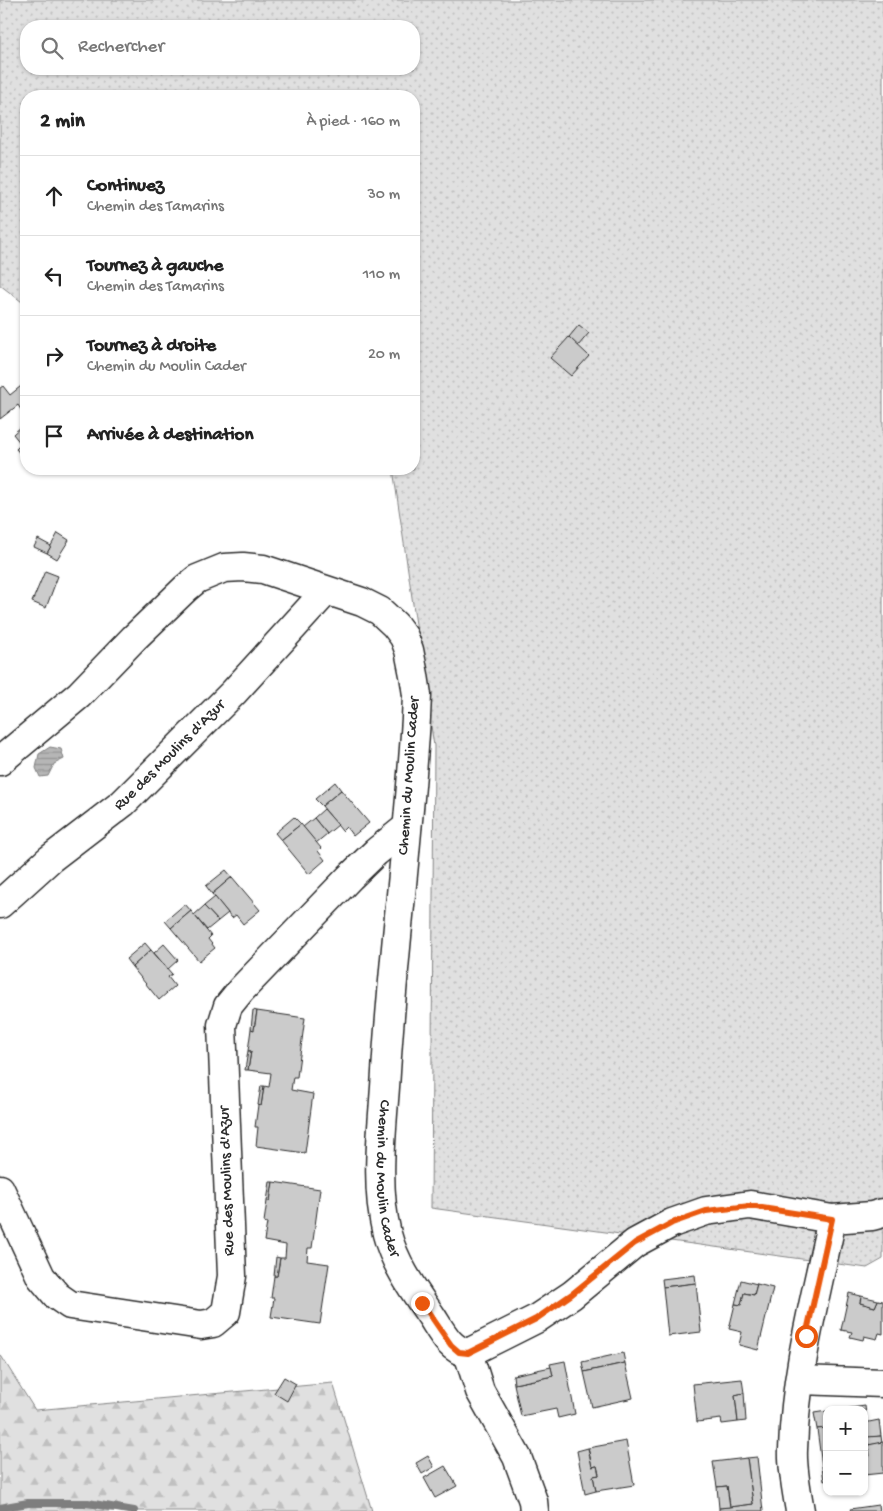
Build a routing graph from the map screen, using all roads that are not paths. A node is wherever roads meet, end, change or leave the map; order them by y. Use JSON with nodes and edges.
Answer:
{"nodes":[{"id":1,"x":326,"y":591,"type":"junction"},
{"id":2,"x":0,"y":761,"type":"edge"},
{"id":3,"x":407,"y":827,"type":"junction"},
{"id":4,"x":0,"y":904,"type":"edge"},
{"id":5,"x":0,"y":1189,"type":"edge"},
{"id":6,"x":883,"y":1213,"type":"edge"},
{"id":7,"x":832,"y":1219,"type":"junction"},
{"id":8,"x":468,"y":1353,"type":"junction"},
{"id":9,"x":800,"y":1380,"type":"junction"},
{"id":10,"x":883,"y":1383,"type":"edge"},
{"id":11,"x":534,"y":1511,"type":"edge"},
{"id":12,"x":800,"y":1511,"type":"edge"}],
"edges":[{"from":1,"to":2,"type":"street","name":"Chemin du Moulin Cader"},
{"from":1,"to":3,"type":"street","name":"Chemin du Moulin Cader"},
{"from":1,"to":4,"type":"street","name":"Rue des Moulins d'Azur"},
{"from":3,"to":5,"type":"street","name":"Rue des Moulins d'Azur"},
{"from":3,"to":8,"type":"street","name":"Chemin du Moulin Cader"},
{"from":6,"to":7,"type":"street"},
{"from":7,"to":8,"type":"street"},
{"from":7,"to":9,"type":"street"},
{"from":8,"to":11,"type":"street"},
{"from":9,"to":10,"type":"street"},
{"from":9,"to":12,"type":"street"}]}
